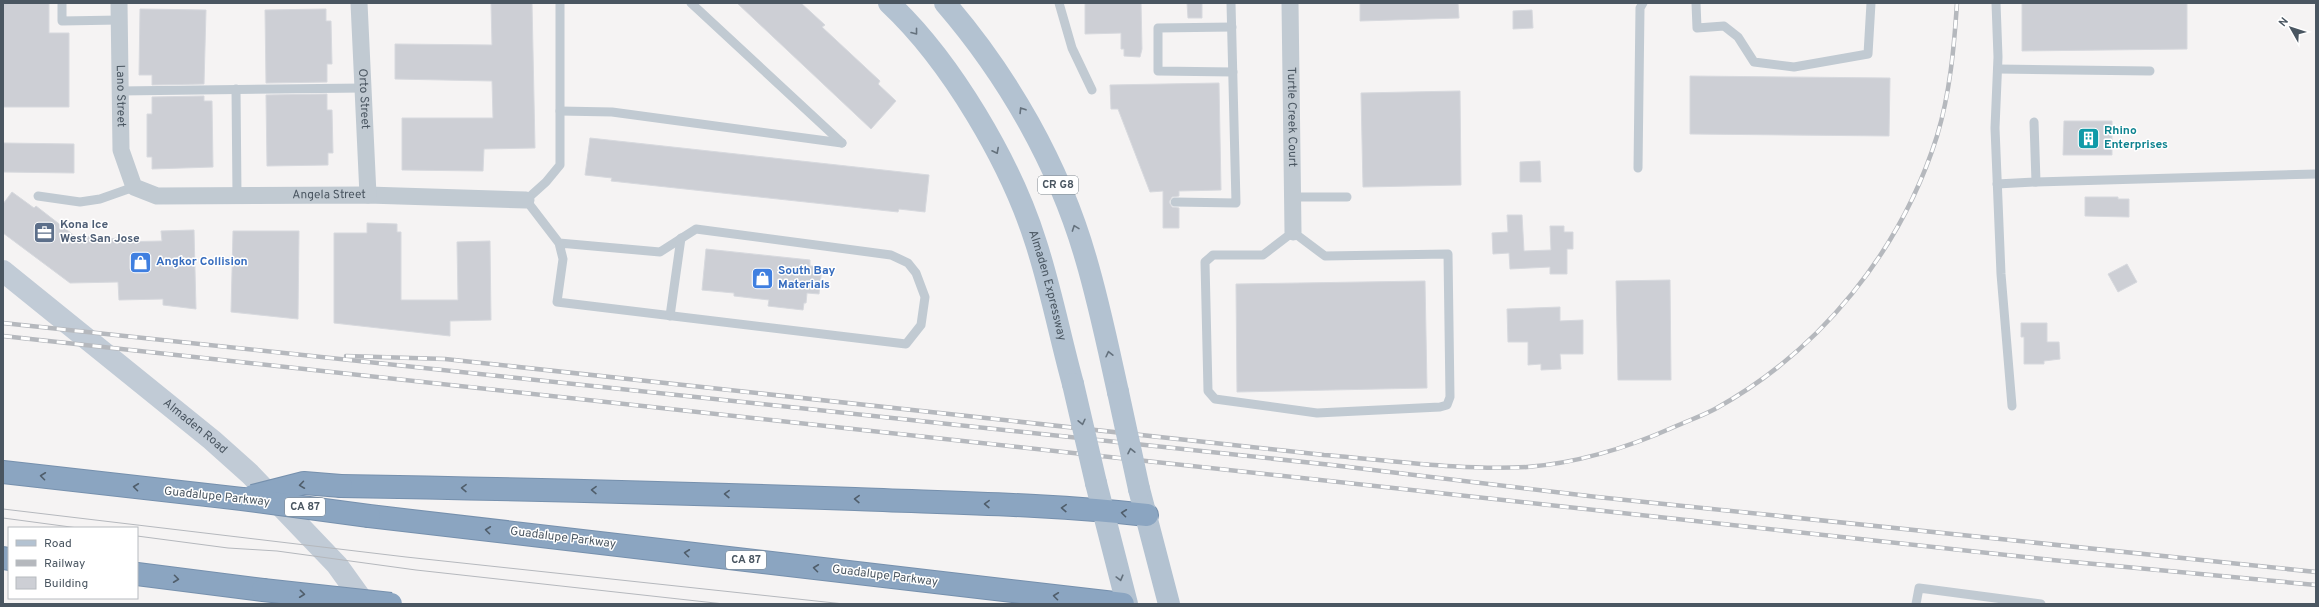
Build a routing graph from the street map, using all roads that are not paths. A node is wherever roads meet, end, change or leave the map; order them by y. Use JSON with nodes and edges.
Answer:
{"nodes":[{"id":1,"x":62,"y":3,"type":"edge"},
{"id":2,"x":119,"y":3,"type":"edge"},
{"id":3,"x":359,"y":3,"type":"edge"},
{"id":4,"x":560,"y":3,"type":"edge"},
{"id":5,"x":691,"y":3,"type":"edge"},
{"id":6,"x":889,"y":3,"type":"edge"},
{"id":7,"x":945,"y":3,"type":"edge"},
{"id":8,"x":1058,"y":3,"type":"edge"},
{"id":9,"x":1231,"y":3,"type":"edge"},
{"id":10,"x":1290,"y":3,"type":"edge"},
{"id":11,"x":1643,"y":3,"type":"edge"},
{"id":12,"x":1696,"y":3,"type":"edge"},
{"id":13,"x":1871,"y":3,"type":"edge"},
{"id":14,"x":1996,"y":3,"type":"edge"},
{"id":15,"x":119,"y":20,"type":"junction"},
{"id":16,"x":1232,"y":27,"type":"junction"},
{"id":17,"x":1998,"y":69,"type":"junction"},
{"id":18,"x":2150,"y":71,"type":"dead end"},
{"id":19,"x":1233,"y":72,"type":"junction"},
{"id":20,"x":363,"y":88,"type":"junction"},
{"id":21,"x":236,"y":89,"type":"junction"},
{"id":22,"x":1092,"y":90,"type":"dead end"},
{"id":23,"x":120,"y":91,"type":"junction"},
{"id":24,"x":560,"y":111,"type":"junction"},
{"id":25,"x":2034,"y":122,"type":"dead end"},
{"id":26,"x":1638,"y":168,"type":"dead end"},
{"id":27,"x":2316,"y":174,"type":"edge"},
{"id":28,"x":2036,"y":182,"type":"junction"},
{"id":29,"x":1997,"y":184,"type":"junction"},
{"id":30,"x":134,"y":187,"type":"junction"},
{"id":31,"x":236,"y":195,"type":"junction"},
{"id":32,"x":368,"y":195,"type":"junction"},
{"id":33,"x":38,"y":196,"type":"dead end"},
{"id":34,"x":1293,"y":197,"type":"junction"},
{"id":35,"x":1347,"y":197,"type":"dead end"},
{"id":36,"x":526,"y":200,"type":"junction"},
{"id":37,"x":1175,"y":202,"type":"dead end"},
{"id":38,"x":1293,"y":232,"type":"junction"},
{"id":39,"x":681,"y":238,"type":"junction"},
{"id":40,"x":559,"y":243,"type":"junction"},
{"id":41,"x":3,"y":271,"type":"edge"},
{"id":42,"x":670,"y":316,"type":"junction"},
{"id":43,"x":2012,"y":406,"type":"dead end"},
{"id":44,"x":3,"y":472,"type":"edge"},
{"id":45,"x":242,"y":499,"type":"junction"},
{"id":46,"x":1102,"y":510,"type":"junction"},
{"id":47,"x":1147,"y":515,"type":"junction"},
{"id":48,"x":138,"y":574,"type":"edge"},
{"id":49,"x":365,"y":604,"type":"edge"},
{"id":50,"x":391,"y":604,"type":"edge"},
{"id":51,"x":1123,"y":604,"type":"edge"},
{"id":52,"x":1127,"y":604,"type":"edge"},
{"id":53,"x":1169,"y":604,"type":"edge"},
{"id":54,"x":1916,"y":604,"type":"edge"},
{"id":55,"x":2040,"y":604,"type":"edge"}],
"edges":[{"from":1,"to":15,"type":"lane"},
{"from":2,"to":15,"type":"street","name":"Lano Street"},
{"from":3,"to":20,"type":"street","name":"Orto Street"},
{"from":4,"to":24,"type":"lane"},
{"from":5,"to":24,"type":"lane"},
{"from":6,"to":46,"type":"main road","name":"Almaden Expressway","one_way":true,"bridge":true},
{"from":47,"to":7,"type":"main road","number":"CR G8","one_way":true,"bridge":true},
{"from":8,"to":22,"type":"lane"},
{"from":9,"to":16,"type":"lane"},
{"from":10,"to":34,"type":"street","name":"Turtle Creek Court"},
{"from":11,"to":26,"type":"lane"},
{"from":12,"to":13,"type":"lane"},
{"from":14,"to":17,"type":"lane"},
{"from":15,"to":23,"type":"street","name":"Lano Street"},
{"from":16,"to":19,"type":"lane"},
{"from":16,"to":19,"type":"lane"},
{"from":17,"to":18,"type":"lane"},
{"from":17,"to":29,"type":"lane"},
{"from":19,"to":37,"type":"lane"},
{"from":20,"to":21,"type":"lane"},
{"from":20,"to":32,"type":"street","name":"Orto Street"},
{"from":21,"to":23,"type":"lane"},
{"from":21,"to":31,"type":"lane"},
{"from":23,"to":30,"type":"street","name":"Lano Street"},
{"from":24,"to":36,"type":"lane"},
{"from":25,"to":28,"type":"lane"},
{"from":27,"to":28,"type":"lane"},
{"from":28,"to":29,"type":"lane"},
{"from":29,"to":43,"type":"lane"},
{"from":30,"to":31,"type":"street","name":"Angela Street"},
{"from":30,"to":33,"type":"lane"},
{"from":31,"to":32,"type":"street","name":"Angela Street"},
{"from":32,"to":36,"type":"street","name":"Angela Street"},
{"from":34,"to":35,"type":"lane"},
{"from":34,"to":38,"type":"street","name":"Turtle Creek Court"},
{"from":36,"to":40,"type":"lane"},
{"from":38,"to":38,"type":"lane"},
{"from":39,"to":40,"type":"lane"},
{"from":39,"to":42,"type":"lane"},
{"from":39,"to":42,"type":"lane"},
{"from":40,"to":42,"type":"lane"},
{"from":41,"to":49,"type":"street","name":"Almaden Road"},
{"from":45,"to":44,"type":"highway","name":"Guadalupe Parkway","number":"CA 87","one_way":true},
{"from":46,"to":45,"type":"highway","one_way":true,"bridge":true},
{"from":51,"to":45,"type":"highway","name":"Guadalupe Parkway","number":"CA 87","one_way":true,"bridge":true},
{"from":47,"to":46,"type":"highway","one_way":true},
{"from":46,"to":52,"type":"main road","name":"Almaden Expressway","one_way":true},
{"from":47,"to":53,"type":"main road","number":"CR G8"},
{"from":48,"to":50,"type":"highway","one_way":true,"bridge":true},
{"from":54,"to":55,"type":"lane"}]}
